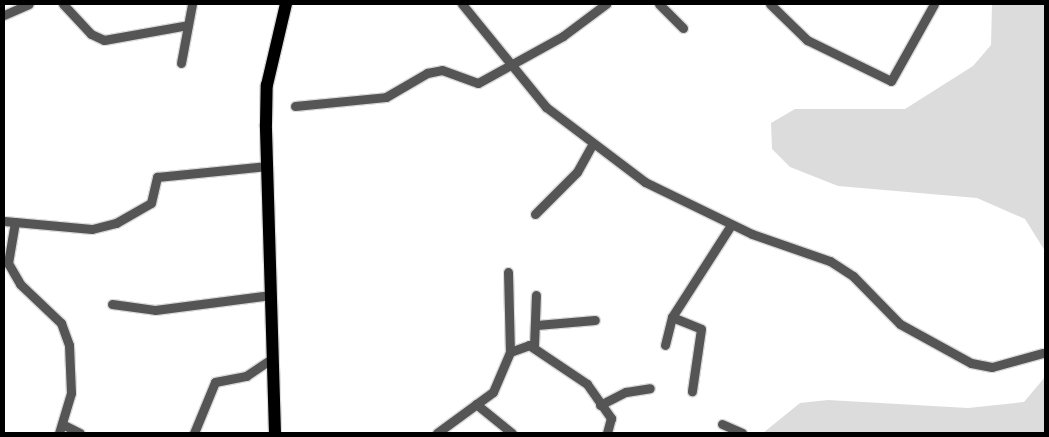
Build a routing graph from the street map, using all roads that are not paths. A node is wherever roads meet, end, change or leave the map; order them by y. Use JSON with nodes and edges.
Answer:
{"nodes":[{"id":1,"x":29,"y":4,"type":"edge"},
{"id":2,"x":63,"y":4,"type":"edge"},
{"id":3,"x":192,"y":4,"type":"edge"},
{"id":4,"x":286,"y":4,"type":"edge"},
{"id":5,"x":462,"y":4,"type":"edge"},
{"id":6,"x":606,"y":4,"type":"edge"},
{"id":7,"x":659,"y":4,"type":"edge"},
{"id":8,"x":770,"y":4,"type":"edge"},
{"id":9,"x":934,"y":4,"type":"edge"},
{"id":10,"x":4,"y":15,"type":"edge"},
{"id":11,"x":188,"y":25,"type":"junction"},
{"id":12,"x":683,"y":28,"type":"dead end"},
{"id":13,"x":181,"y":62,"type":"dead end"},
{"id":14,"x":512,"y":63,"type":"junction"},
{"id":15,"x":295,"y":106,"type":"dead end"},
{"id":16,"x":592,"y":145,"type":"junction"},
{"id":17,"x":267,"y":166,"type":"junction"},
{"id":18,"x":535,"y":214,"type":"dead end"},
{"id":19,"x":4,"y":221,"type":"edge"},
{"id":20,"x":15,"y":222,"type":"junction"},
{"id":21,"x":732,"y":224,"type":"junction"},
{"id":22,"x":508,"y":272,"type":"dead end"},
{"id":23,"x":536,"y":295,"type":"dead end"},
{"id":24,"x":271,"y":296,"type":"junction"},
{"id":25,"x":112,"y":304,"type":"dead end"},
{"id":26,"x":672,"y":317,"type":"junction"},
{"id":27,"x":595,"y":320,"type":"dead end"},
{"id":28,"x":537,"y":325,"type":"junction"},
{"id":29,"x":665,"y":345,"type":"dead end"},
{"id":30,"x":534,"y":346,"type":"junction"},
{"id":31,"x":510,"y":352,"type":"junction"},
{"id":32,"x":1043,"y":353,"type":"dead end"},
{"id":33,"x":273,"y":358,"type":"junction"},
{"id":34,"x":650,"y":388,"type":"dead end"},
{"id":35,"x":692,"y":391,"type":"dead end"},
{"id":36,"x":476,"y":404,"type":"junction"},
{"id":37,"x":600,"y":405,"type":"junction"},
{"id":38,"x":62,"y":424,"type":"junction"},
{"id":39,"x":722,"y":424,"type":"dead end"},
{"id":40,"x":59,"y":433,"type":"edge"},
{"id":41,"x":80,"y":433,"type":"edge"},
{"id":42,"x":194,"y":433,"type":"edge"},
{"id":43,"x":275,"y":433,"type":"edge"},
{"id":44,"x":437,"y":433,"type":"edge"},
{"id":45,"x":512,"y":433,"type":"edge"},
{"id":46,"x":607,"y":433,"type":"edge"},
{"id":47,"x":742,"y":433,"type":"edge"}],
"edges":[{"from":1,"to":10,"type":"street"},
{"from":2,"to":11,"type":"street"},
{"from":3,"to":11,"type":"street"},
{"from":4,"to":17,"type":"main road"},
{"from":5,"to":14,"type":"street"},
{"from":6,"to":14,"type":"street"},
{"from":7,"to":12,"type":"street"},
{"from":8,"to":9,"type":"street"},
{"from":11,"to":13,"type":"street"},
{"from":14,"to":15,"type":"street"},
{"from":14,"to":16,"type":"street"},
{"from":16,"to":18,"type":"street"},
{"from":16,"to":21,"type":"street"},
{"from":17,"to":20,"type":"street"},
{"from":17,"to":24,"type":"main road"},
{"from":19,"to":20,"type":"street"},
{"from":20,"to":38,"type":"street"},
{"from":21,"to":26,"type":"street"},
{"from":21,"to":32,"type":"street"},
{"from":22,"to":31,"type":"street"},
{"from":23,"to":28,"type":"street"},
{"from":24,"to":25,"type":"street"},
{"from":24,"to":33,"type":"main road"},
{"from":26,"to":29,"type":"street"},
{"from":26,"to":35,"type":"street"},
{"from":27,"to":28,"type":"street"},
{"from":28,"to":30,"type":"street"},
{"from":30,"to":31,"type":"street"},
{"from":30,"to":37,"type":"street"},
{"from":31,"to":36,"type":"street"},
{"from":33,"to":42,"type":"street"},
{"from":33,"to":43,"type":"main road"},
{"from":34,"to":37,"type":"street"},
{"from":36,"to":44,"type":"street"},
{"from":36,"to":45,"type":"street"},
{"from":37,"to":46,"type":"street"},
{"from":38,"to":40,"type":"street"},
{"from":38,"to":41,"type":"street"},
{"from":39,"to":47,"type":"street"}]}
